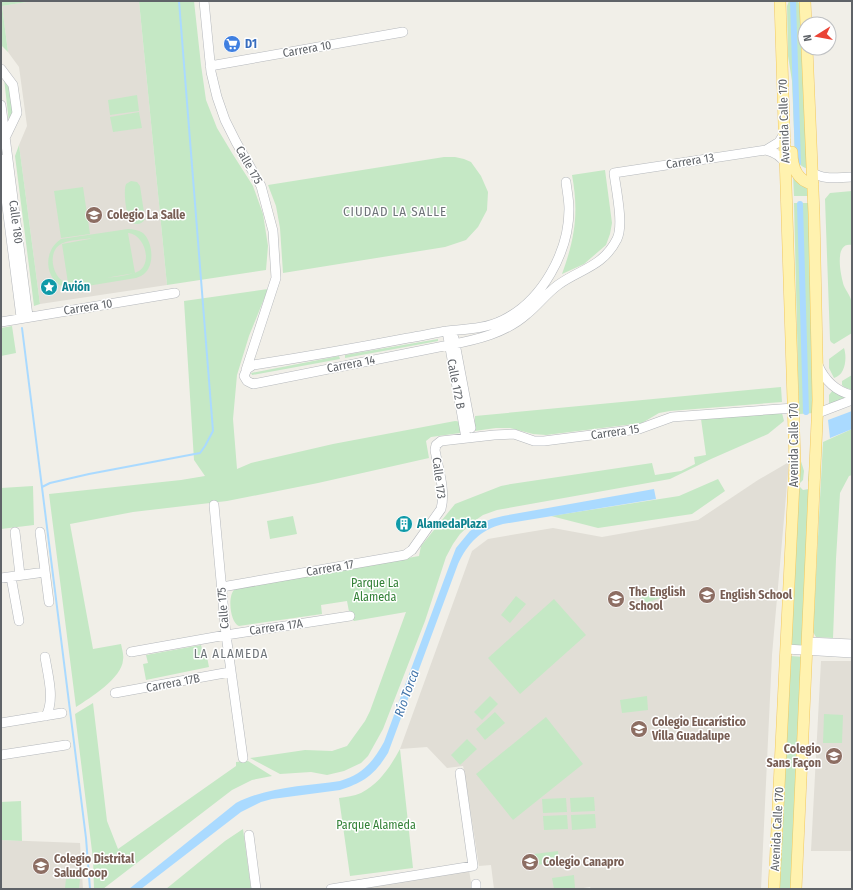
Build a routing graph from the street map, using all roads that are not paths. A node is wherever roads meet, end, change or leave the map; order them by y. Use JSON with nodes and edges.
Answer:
{"nodes":[{"id":1,"x":204,"y":1,"type":"edge"},
{"id":2,"x":781,"y":3,"type":"edge"},
{"id":3,"x":804,"y":4,"type":"edge"},
{"id":4,"x":805,"y":16,"type":"edge"},
{"id":5,"x":403,"y":32,"type":"dead end"},
{"id":6,"x":807,"y":56,"type":"edge"},
{"id":7,"x":210,"y":66,"type":"junction"},
{"id":8,"x":1,"y":69,"type":"edge"},
{"id":9,"x":783,"y":80,"type":"junction"},
{"id":10,"x":1,"y":105,"type":"edge"},
{"id":11,"x":784,"y":132,"type":"junction"},
{"id":12,"x":5,"y":138,"type":"junction"},
{"id":13,"x":766,"y":150,"type":"junction"},
{"id":14,"x":1,"y":159,"type":"edge"},
{"id":15,"x":786,"y":164,"type":"junction"},
{"id":16,"x":812,"y":172,"type":"junction"},
{"id":17,"x":852,"y":177,"type":"edge"},
{"id":18,"x":566,"y":182,"type":"dead end"},
{"id":19,"x":852,"y":183,"type":"edge"},
{"id":20,"x":813,"y":184,"type":"junction"},
{"id":21,"x":558,"y":285,"type":"junction"},
{"id":22,"x":538,"y":291,"type":"junction"},
{"id":23,"x":176,"y":293,"type":"dead end"},
{"id":24,"x":25,"y":317,"type":"junction"},
{"id":25,"x":1,"y":322,"type":"edge"},
{"id":26,"x":450,"y":331,"type":"junction"},
{"id":27,"x":452,"y":345,"type":"junction"},
{"id":28,"x":818,"y":365,"type":"junction"},
{"id":29,"x":244,"y":376,"type":"junction"},
{"id":30,"x":852,"y":395,"type":"edge"},
{"id":31,"x":852,"y":400,"type":"edge"},
{"id":32,"x":794,"y":408,"type":"junction"},
{"id":33,"x":818,"y":413,"type":"junction"},
{"id":34,"x":469,"y":437,"type":"junction"},
{"id":35,"x":436,"y":445,"type":"joint"},
{"id":36,"x":214,"y":505,"type":"dead end"},
{"id":37,"x":425,"y":530,"type":"joint"},
{"id":38,"x":15,"y":532,"type":"dead end"},
{"id":39,"x":40,"y":532,"type":"dead end"},
{"id":40,"x":45,"y":572,"type":"junction"},
{"id":41,"x":15,"y":576,"type":"junction"},
{"id":42,"x":1,"y":578,"type":"edge"},
{"id":43,"x":222,"y":587,"type":"junction"},
{"id":44,"x":49,"y":602,"type":"dead end"},
{"id":45,"x":350,"y":616,"type":"dead end"},
{"id":46,"x":19,"y":621,"type":"dead end"},
{"id":47,"x":226,"y":635,"type":"junction"},
{"id":48,"x":852,"y":644,"type":"edge"},
{"id":49,"x":807,"y":646,"type":"junction"},
{"id":50,"x":786,"y":649,"type":"junction"},
{"id":51,"x":130,"y":652,"type":"dead end"},
{"id":52,"x":852,"y":653,"type":"edge"},
{"id":53,"x":46,"y":657,"type":"dead end"},
{"id":54,"x":230,"y":672,"type":"junction"},
{"id":55,"x":115,"y":693,"type":"dead end"},
{"id":56,"x":62,"y":713,"type":"dead end"},
{"id":57,"x":46,"y":716,"type":"junction"},
{"id":58,"x":1,"y":723,"type":"edge"},
{"id":59,"x":66,"y":745,"type":"dead end"},
{"id":60,"x":1,"y":755,"type":"edge"},
{"id":61,"x":243,"y":758,"type":"dead end"},
{"id":62,"x":460,"y":773,"type":"dead end"},
{"id":63,"x":249,"y":835,"type":"dead end"},
{"id":64,"x":256,"y":889,"type":"edge"},
{"id":65,"x":330,"y":889,"type":"edge"},
{"id":66,"x":774,"y":889,"type":"edge"},
{"id":67,"x":796,"y":889,"type":"edge"}],
"edges":[{"from":1,"to":7,"type":"street","name":"Calle 175"},
{"from":2,"to":9,"type":"main road","name":"Avenida Calle 170"},
{"from":3,"to":4,"type":"main road"},
{"from":5,"to":7,"type":"street","name":"Carrera 10"},
{"from":6,"to":16,"type":"main road","name":"Avenida Calle 170"},
{"from":7,"to":29,"type":"street","name":"Calle 175"},
{"from":8,"to":12,"type":"street"},
{"from":9,"to":11,"type":"main road","name":"Avenida Calle 170"},
{"from":9,"to":20,"type":"main road"},
{"from":10,"to":12,"type":"street","name":"Calle 180"},
{"from":11,"to":13,"type":"street"},
{"from":11,"to":15,"type":"main road","name":"Avenida Calle 170"},
{"from":12,"to":24,"type":"street","name":"Calle 180"},
{"from":13,"to":15,"type":"street"},
{"from":13,"to":21,"type":"street","name":"Carrera 13"},
{"from":14,"to":24,"type":"street","name":"Calle 180"},
{"from":15,"to":32,"type":"main road","name":"Avenida Calle 170"},
{"from":16,"to":17,"type":"street"},
{"from":16,"to":20,"type":"main road","name":"Avenida Calle 170"},
{"from":18,"to":22,"type":"street"},
{"from":19,"to":20,"type":"street"},
{"from":20,"to":28,"type":"main road","name":"Avenida Calle 170"},
{"from":21,"to":22,"type":"street"},
{"from":21,"to":27,"type":"street","name":"Carrera 14"},
{"from":22,"to":26,"type":"street"},
{"from":23,"to":24,"type":"street","name":"Carrera 10"},
{"from":24,"to":25,"type":"street","name":"Carrera 10"},
{"from":26,"to":27,"type":"street","name":"Calle 172 B"},
{"from":26,"to":29,"type":"street"},
{"from":27,"to":29,"type":"street","name":"Carrera 14"},
{"from":27,"to":34,"type":"street","name":"Calle 172 B"},
{"from":28,"to":30,"type":"street"},
{"from":28,"to":33,"type":"main road","name":"Avenida Calle 170"},
{"from":31,"to":33,"type":"street"},
{"from":32,"to":34,"type":"street","name":"Carrera 15"},
{"from":32,"to":50,"type":"main road","name":"Avenida Calle 170"},
{"from":33,"to":49,"type":"main road","name":"Avenida Calle 170"},
{"from":34,"to":35,"type":"street","name":"Carrera 15"},
{"from":35,"to":37,"type":"street","name":"Calle 173"},
{"from":36,"to":43,"type":"street","name":"Calle 175"},
{"from":37,"to":43,"type":"street","name":"Carrera 17"},
{"from":38,"to":41,"type":"street"},
{"from":39,"to":40,"type":"street"},
{"from":40,"to":41,"type":"street"},
{"from":40,"to":44,"type":"street"},
{"from":41,"to":42,"type":"street"},
{"from":41,"to":46,"type":"street"},
{"from":43,"to":47,"type":"street","name":"Calle 175"},
{"from":45,"to":47,"type":"street","name":"Carrera 17A"},
{"from":47,"to":51,"type":"street","name":"Carrera 17A"},
{"from":47,"to":54,"type":"street","name":"Calle 175"},
{"from":48,"to":49,"type":"street"},
{"from":49,"to":50,"type":"street"},
{"from":49,"to":52,"type":"street"},
{"from":49,"to":67,"type":"main road","name":"Avenida Calle 170"},
{"from":50,"to":66,"type":"main road","name":"Avenida Calle 170"},
{"from":53,"to":57,"type":"street"},
{"from":54,"to":55,"type":"street","name":"Carrera 17B"},
{"from":54,"to":61,"type":"street","name":"Calle 175"},
{"from":56,"to":57,"type":"street"},
{"from":57,"to":58,"type":"street"},
{"from":59,"to":60,"type":"street"},
{"from":62,"to":65,"type":"street"},
{"from":63,"to":64,"type":"street"}]}
